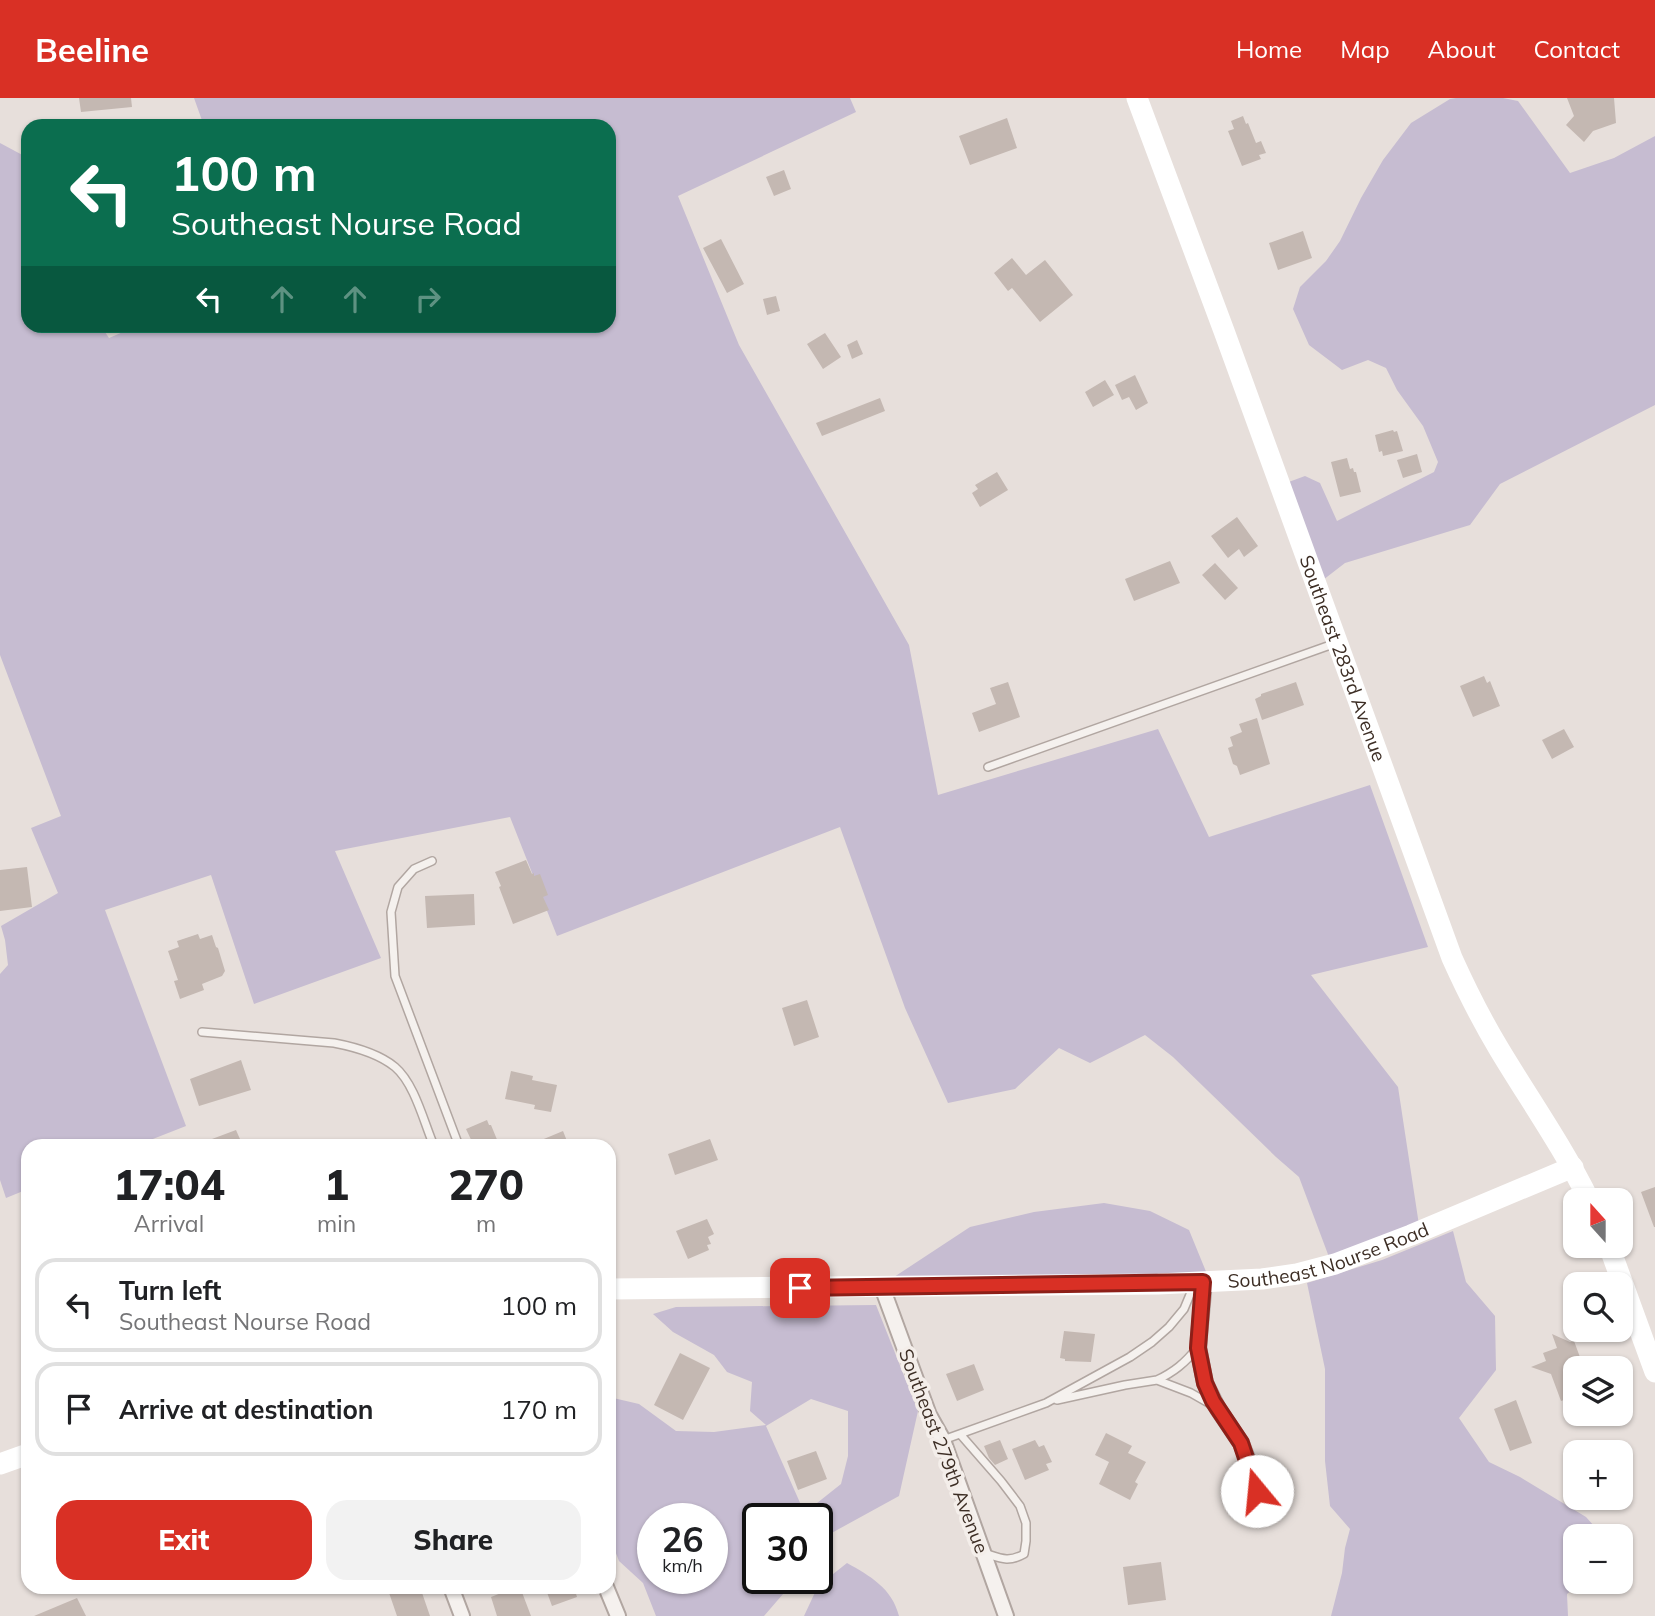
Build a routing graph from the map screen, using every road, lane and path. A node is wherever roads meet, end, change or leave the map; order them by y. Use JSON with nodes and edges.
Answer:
{"nodes":[{"id":1,"x":1137,"y":98,"type":"edge"},
{"id":2,"x":1337,"y":643,"type":"junction"},
{"id":3,"x":988,"y":767,"type":"dead end"},
{"id":4,"x":432,"y":861,"type":"dead end"},
{"id":5,"x":202,"y":1032,"type":"dead end"},
{"id":6,"x":431,"y":1139,"type":"edge"},
{"id":7,"x":456,"y":1139,"type":"edge"},
{"id":8,"x":1573,"y":1167,"type":"junction"},
{"id":9,"x":1583,"y":1188,"type":"edge"},
{"id":10,"x":1613,"y":1258,"type":"edge"},
{"id":11,"x":1199,"y":1283,"type":"junction"},
{"id":12,"x":881,"y":1287,"type":"junction"},
{"id":13,"x":616,"y":1289,"type":"edge"},
{"id":14,"x":1198,"y":1348,"type":"junction"},
{"id":15,"x":1655,"y":1372,"type":"edge"},
{"id":16,"x":1157,"y":1380,"type":"junction"},
{"id":17,"x":1046,"y":1403,"type":"junction"},
{"id":18,"x":1218,"y":1409,"type":"junction"},
{"id":19,"x":960,"y":1434,"type":"junction"},
{"id":20,"x":943,"y":1440,"type":"junction"},
{"id":21,"x":21,"y":1456,"type":"edge"},
{"id":22,"x":0,"y":1464,"type":"edge"},
{"id":23,"x":1264,"y":1516,"type":"dead end"},
{"id":24,"x":984,"y":1553,"type":"junction"},
{"id":25,"x":454,"y":1594,"type":"edge"},
{"id":26,"x":609,"y":1594,"type":"edge"},
{"id":27,"x":462,"y":1616,"type":"edge"},
{"id":28,"x":618,"y":1616,"type":"edge"},
{"id":29,"x":1006,"y":1616,"type":"edge"}],
"edges":[{"from":1,"to":2,"type":"street","name":"Southeast 283rd Avenue"},
{"from":2,"to":3,"type":"lane"},
{"from":2,"to":8,"type":"street","name":"Southeast 283rd Avenue"},
{"from":4,"to":7,"type":"lane"},
{"from":5,"to":6,"type":"lane"},
{"from":8,"to":9,"type":"street","name":"Southeast 283rd Avenue"},
{"from":8,"to":11,"type":"street","name":"Southeast Nourse Road"},
{"from":10,"to":15,"type":"street"},
{"from":11,"to":12,"type":"street","name":"Southeast Nourse Road"},
{"from":11,"to":14,"type":"street"},
{"from":11,"to":17,"type":"lane"},
{"from":12,"to":13,"type":"street","name":"Southeast Nourse Road"},
{"from":12,"to":20,"type":"street","name":"Southeast 279th Avenue"},
{"from":14,"to":16,"type":"lane"},
{"from":14,"to":18,"type":"street"},
{"from":16,"to":17,"type":"lane"},
{"from":16,"to":18,"type":"lane"},
{"from":17,"to":19,"type":"lane"},
{"from":18,"to":23,"type":"street"},
{"from":19,"to":20,"type":"lane"},
{"from":19,"to":24,"type":"lane"},
{"from":20,"to":24,"type":"street","name":"Southeast 279th Avenue"},
{"from":21,"to":22,"type":"street"},
{"from":24,"to":29,"type":"street","name":"Southeast 279th Avenue"},
{"from":25,"to":27,"type":"street"},
{"from":26,"to":28,"type":"street"}]}
